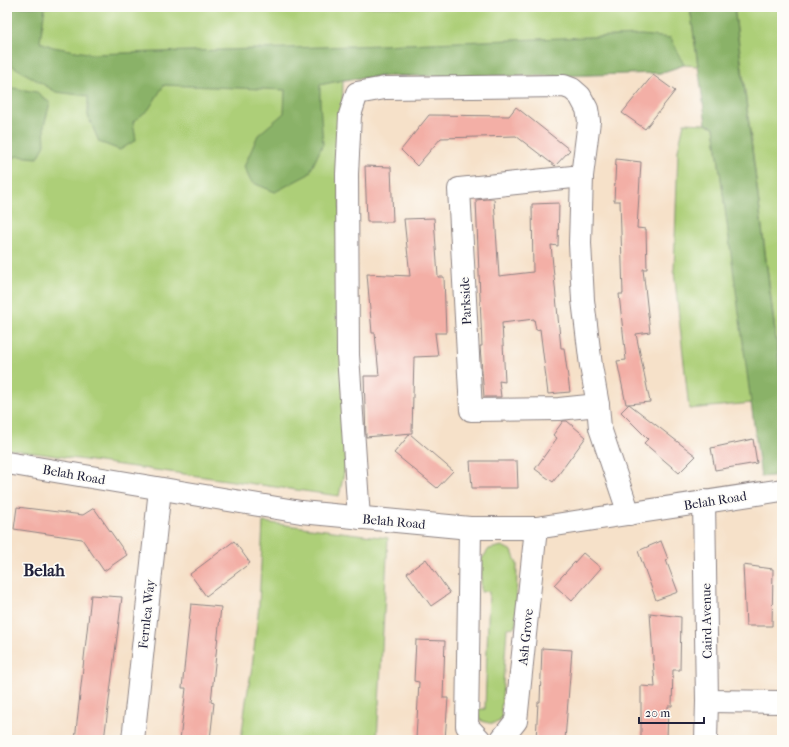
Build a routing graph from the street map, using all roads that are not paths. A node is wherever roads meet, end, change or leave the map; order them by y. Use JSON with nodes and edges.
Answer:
{"nodes":[{"id":1,"x":582,"y":176,"type":"junction"},
{"id":2,"x":598,"y":405,"type":"junction"},
{"id":3,"x":7,"y":463,"type":"edge"},
{"id":4,"x":160,"y":489,"type":"junction"},
{"id":5,"x":782,"y":490,"type":"edge"},
{"id":6,"x":704,"y":501,"type":"junction"},
{"id":7,"x":629,"y":514,"type":"junction"},
{"id":8,"x":359,"y":518,"type":"junction"},
{"id":9,"x":470,"y":528,"type":"junction"},
{"id":10,"x":536,"y":528,"type":"junction"},
{"id":11,"x":707,"y":700,"type":"junction"},
{"id":12,"x":782,"y":702,"type":"edge"},
{"id":13,"x":133,"y":740,"type":"edge"},
{"id":14,"x":480,"y":740,"type":"edge"},
{"id":15,"x":501,"y":740,"type":"edge"},
{"id":16,"x":706,"y":740,"type":"edge"}],
"edges":[{"from":1,"to":2,"type":"street"},
{"from":1,"to":2,"type":"street","name":"Parkside"},
{"from":1,"to":8,"type":"street"},
{"from":2,"to":7,"type":"street"},
{"from":3,"to":4,"type":"street","name":"Belah Road"},
{"from":4,"to":8,"type":"street","name":"Belah Road"},
{"from":4,"to":13,"type":"street","name":"Fernlea Way"},
{"from":5,"to":6,"type":"street","name":"Belah Road"},
{"from":6,"to":7,"type":"street","name":"Belah Road"},
{"from":6,"to":11,"type":"street","name":"Caird Avenue"},
{"from":7,"to":10,"type":"street","name":"Belah Road"},
{"from":8,"to":9,"type":"street","name":"Belah Road"},
{"from":9,"to":10,"type":"street","name":"Belah Road"},
{"from":9,"to":14,"type":"street"},
{"from":10,"to":15,"type":"street","name":"Ash Grove"},
{"from":11,"to":12,"type":"street"},
{"from":11,"to":16,"type":"street","name":"Caird Avenue"}]}
